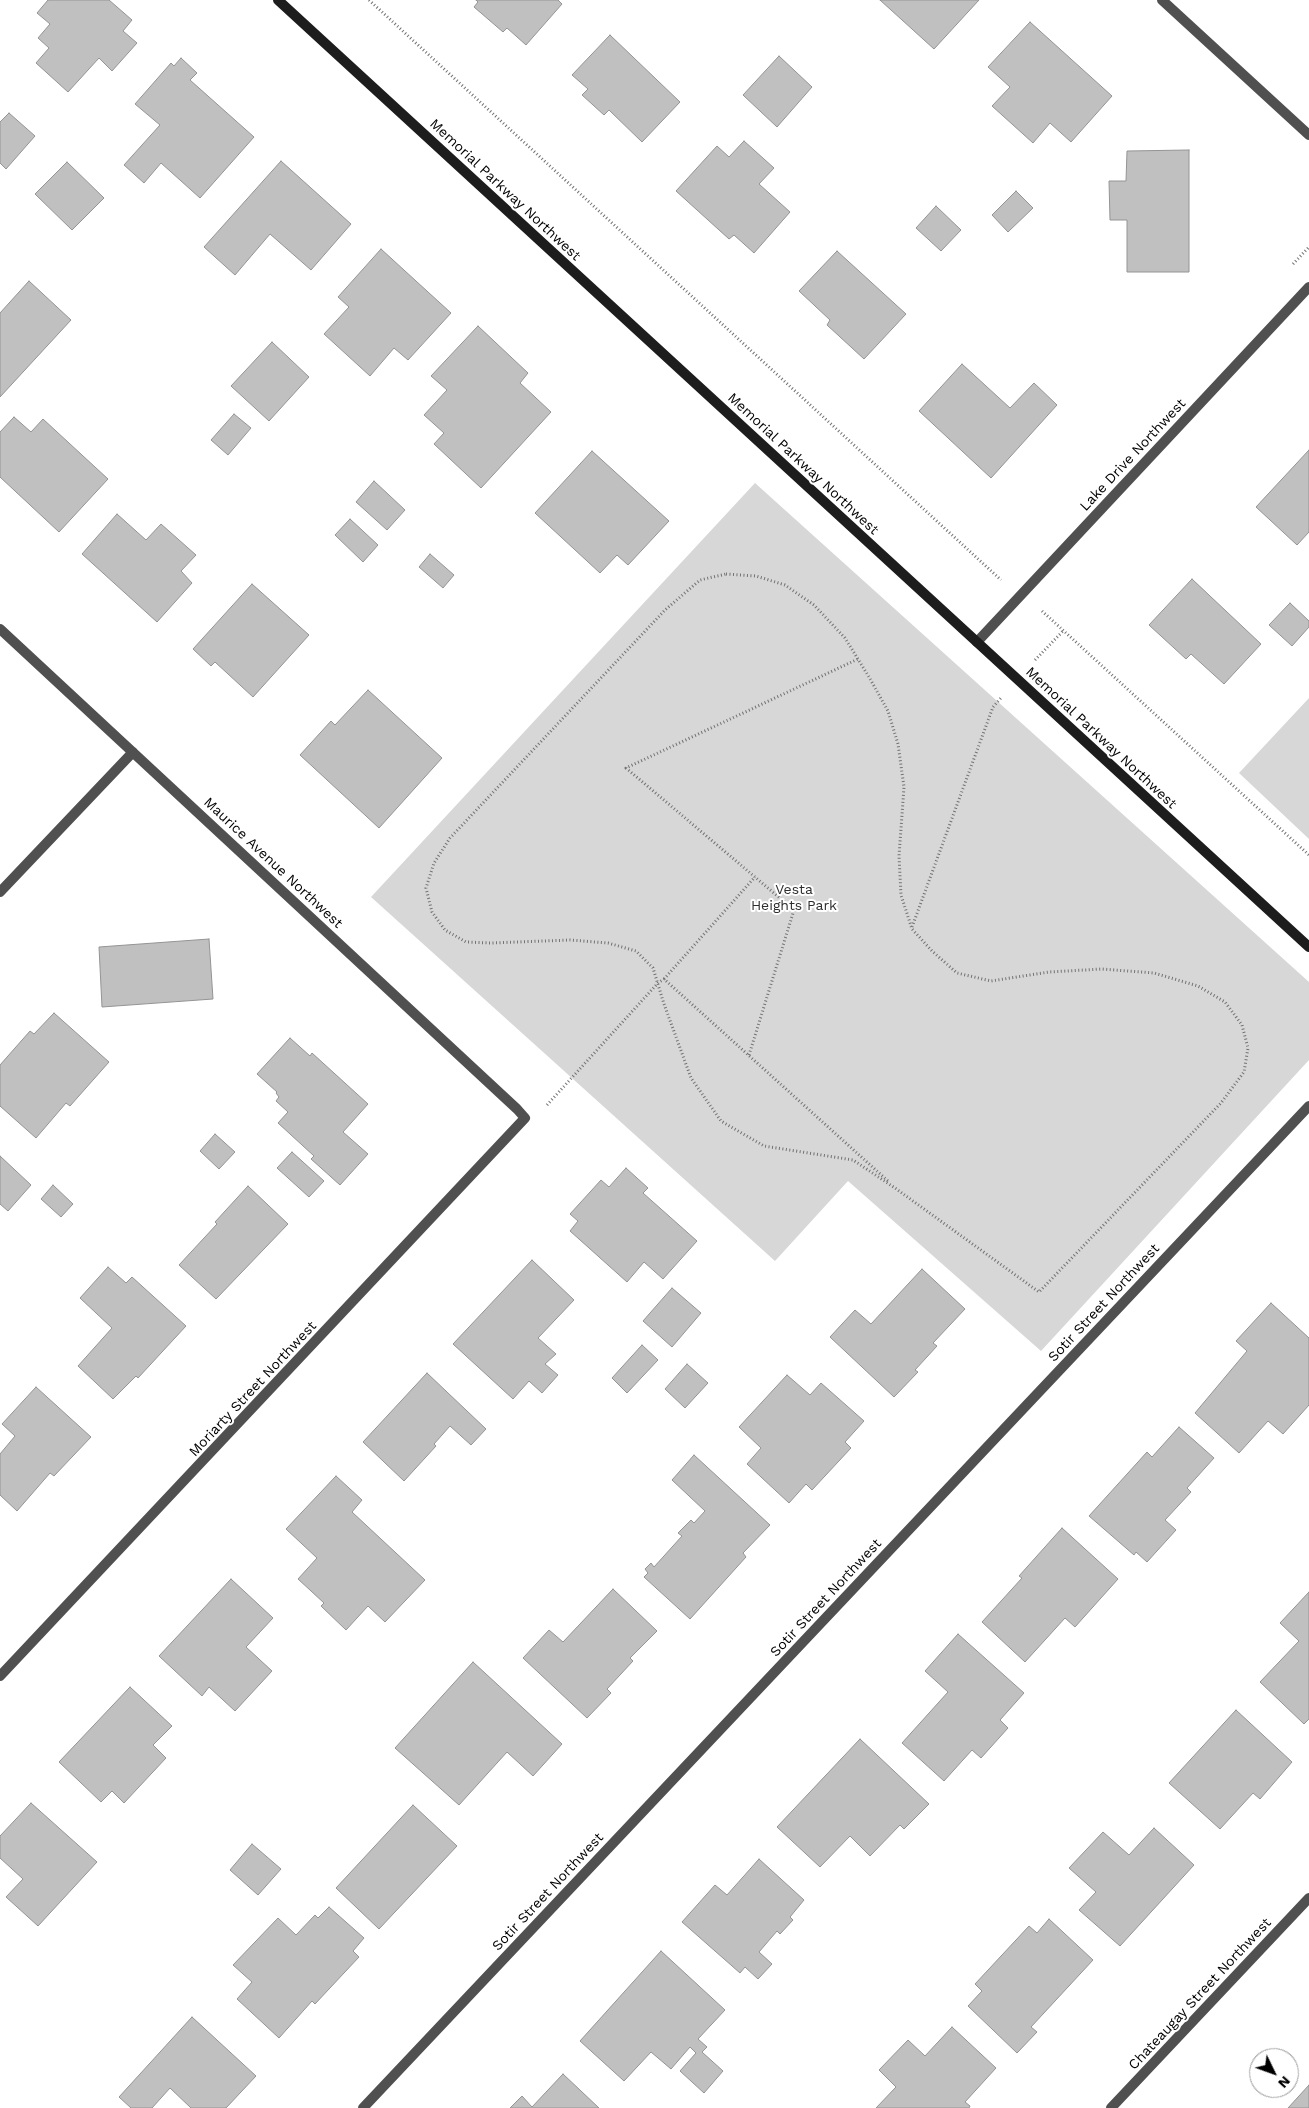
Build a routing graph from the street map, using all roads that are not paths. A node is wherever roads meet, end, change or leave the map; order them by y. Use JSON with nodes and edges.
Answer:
{"nodes":[{"id":1,"x":278,"y":0,"type":"edge"},
{"id":2,"x":1162,"y":0,"type":"edge"},
{"id":3,"x":1309,"y":135,"type":"edge"},
{"id":4,"x":1309,"y":287,"type":"edge"},
{"id":5,"x":0,"y":629,"type":"edge"},
{"id":6,"x":977,"y":642,"type":"junction"},
{"id":7,"x":132,"y":752,"type":"junction"},
{"id":8,"x":0,"y":892,"type":"edge"},
{"id":9,"x":1309,"y":948,"type":"edge"},
{"id":10,"x":1309,"y":1106,"type":"edge"},
{"id":11,"x":525,"y":1118,"type":"joint"},
{"id":12,"x":0,"y":1676,"type":"edge"},
{"id":13,"x":1309,"y":1898,"type":"edge"},
{"id":14,"x":363,"y":2108,"type":"edge"},
{"id":15,"x":1111,"y":2108,"type":"edge"}],
"edges":[{"from":1,"to":6,"type":"street","name":"Memorial Parkway Northwest"},
{"from":2,"to":3,"type":"street"},
{"from":4,"to":6,"type":"street","name":"Lake Drive Northwest"},
{"from":5,"to":7,"type":"street","name":"Maurice Avenue Northwest"},
{"from":6,"to":9,"type":"street","name":"Memorial Parkway Northwest"},
{"from":7,"to":8,"type":"street"},
{"from":7,"to":11,"type":"street","name":"Maurice Avenue Northwest"},
{"from":10,"to":14,"type":"street","name":"Sotir Street Northwest"},
{"from":11,"to":12,"type":"street","name":"Moriarty Street Northwest"},
{"from":13,"to":15,"type":"street","name":"Chateaugay Street Northwest"}]}
